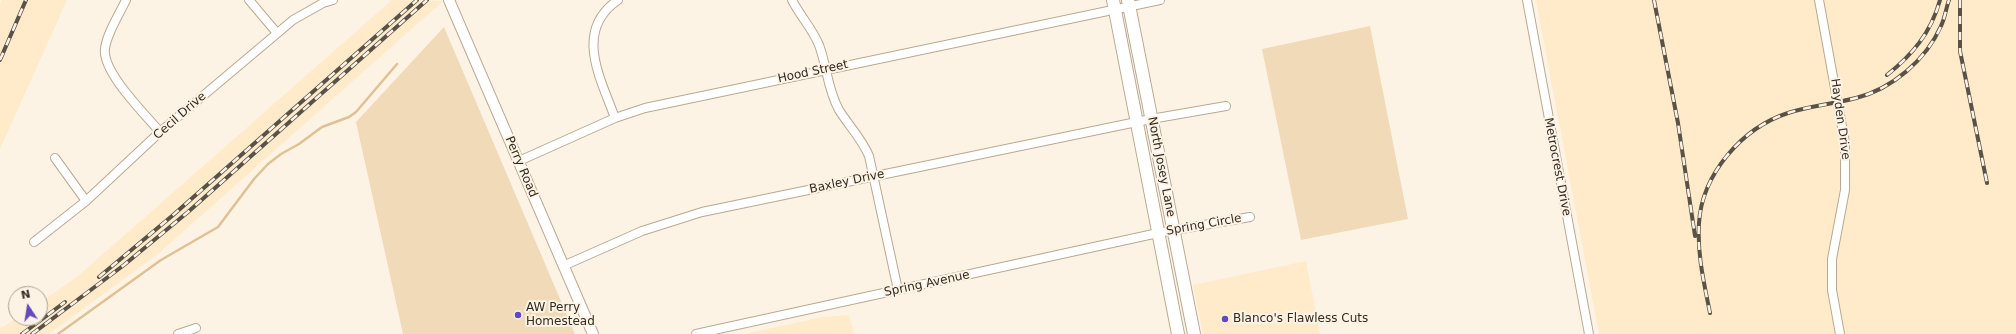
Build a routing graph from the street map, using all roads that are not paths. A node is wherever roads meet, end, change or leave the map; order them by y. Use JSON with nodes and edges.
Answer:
{"nodes":[{"id":1,"x":126,"y":0,"type":"edge"},
{"id":2,"x":249,"y":0,"type":"edge"},
{"id":3,"x":333,"y":0,"type":"edge"},
{"id":4,"x":449,"y":0,"type":"edge"},
{"id":5,"x":618,"y":0,"type":"edge"},
{"id":6,"x":792,"y":0,"type":"edge"},
{"id":7,"x":1160,"y":0,"type":"edge"},
{"id":8,"x":1527,"y":0,"type":"edge"},
{"id":9,"x":1819,"y":0,"type":"edge"},
{"id":10,"x":1129,"y":3,"type":"edge"},
{"id":11,"x":1114,"y":5,"type":"edge"},
{"id":12,"x":277,"y":33,"type":"junction"},
{"id":13,"x":824,"y":70,"type":"junction"},
{"id":14,"x":1226,"y":106,"type":"dead end"},
{"id":15,"x":615,"y":118,"type":"junction"},
{"id":16,"x":1152,"y":119,"type":"junction"},
{"id":17,"x":1137,"y":122,"type":"junction"},
{"id":18,"x":160,"y":132,"type":"junction"},
{"id":19,"x":55,"y":158,"type":"dead end"},
{"id":20,"x":519,"y":161,"type":"junction"},
{"id":21,"x":874,"y":177,"type":"junction"},
{"id":22,"x":86,"y":201,"type":"junction"},
{"id":23,"x":1250,"y":217,"type":"dead end"},
{"id":24,"x":1174,"y":230,"type":"junction"},
{"id":25,"x":1158,"y":233,"type":"junction"},
{"id":26,"x":34,"y":242,"type":"dead end"},
{"id":27,"x":563,"y":266,"type":"junction"},
{"id":28,"x":898,"y":290,"type":"junction"},
{"id":29,"x":196,"y":328,"type":"dead end"},
{"id":30,"x":178,"y":334,"type":"edge"},
{"id":31,"x":592,"y":334,"type":"edge"},
{"id":32,"x":696,"y":334,"type":"edge"},
{"id":33,"x":1178,"y":334,"type":"edge"},
{"id":34,"x":1194,"y":334,"type":"edge"},
{"id":35,"x":1589,"y":334,"type":"edge"},
{"id":36,"x":1840,"y":334,"type":"edge"}],
"edges":[{"from":1,"to":18,"type":"street"},
{"from":2,"to":12,"type":"street"},
{"from":3,"to":12,"type":"street","name":"Cecil Drive"},
{"from":4,"to":20,"type":"street","name":"Perry Road"},
{"from":5,"to":15,"type":"street"},
{"from":6,"to":13,"type":"street"},
{"from":7,"to":10,"type":"street","name":"Hood Street"},
{"from":8,"to":35,"type":"street","name":"Metrocrest Drive"},
{"from":9,"to":36,"type":"street","name":"Hayden Drive"},
{"from":10,"to":11,"type":"street","name":"Hood Street"},
{"from":10,"to":16,"type":"main road","name":"North Josey Lane"},
{"from":11,"to":13,"type":"street","name":"Hood Street"},
{"from":11,"to":17,"type":"main road","name":"North Josey Lane"},
{"from":12,"to":18,"type":"street","name":"Cecil Drive"},
{"from":13,"to":15,"type":"street","name":"Hood Street"},
{"from":13,"to":21,"type":"street"},
{"from":14,"to":16,"type":"street","name":"Baxley Drive"},
{"from":15,"to":20,"type":"street","name":"Hood Street"},
{"from":16,"to":17,"type":"street","name":"Baxley Drive"},
{"from":16,"to":24,"type":"main road","name":"North Josey Lane"},
{"from":17,"to":21,"type":"street","name":"Baxley Drive"},
{"from":17,"to":25,"type":"main road","name":"North Josey Lane"},
{"from":18,"to":22,"type":"street","name":"Cecil Drive"},
{"from":19,"to":22,"type":"street"},
{"from":20,"to":27,"type":"street","name":"Perry Road"},
{"from":21,"to":27,"type":"street","name":"Baxley Drive"},
{"from":21,"to":28,"type":"street"},
{"from":22,"to":26,"type":"street","name":"Cecil Drive"},
{"from":23,"to":24,"type":"street","name":"Spring Circle"},
{"from":24,"to":25,"type":"street","name":"Spring Circle"},
{"from":24,"to":34,"type":"main road","name":"North Josey Lane"},
{"from":25,"to":28,"type":"street","name":"Spring Avenue"},
{"from":25,"to":33,"type":"main road","name":"North Josey Lane"},
{"from":27,"to":31,"type":"street","name":"Perry Road"},
{"from":28,"to":32,"type":"street","name":"Spring Avenue"},
{"from":29,"to":30,"type":"street"}]}
